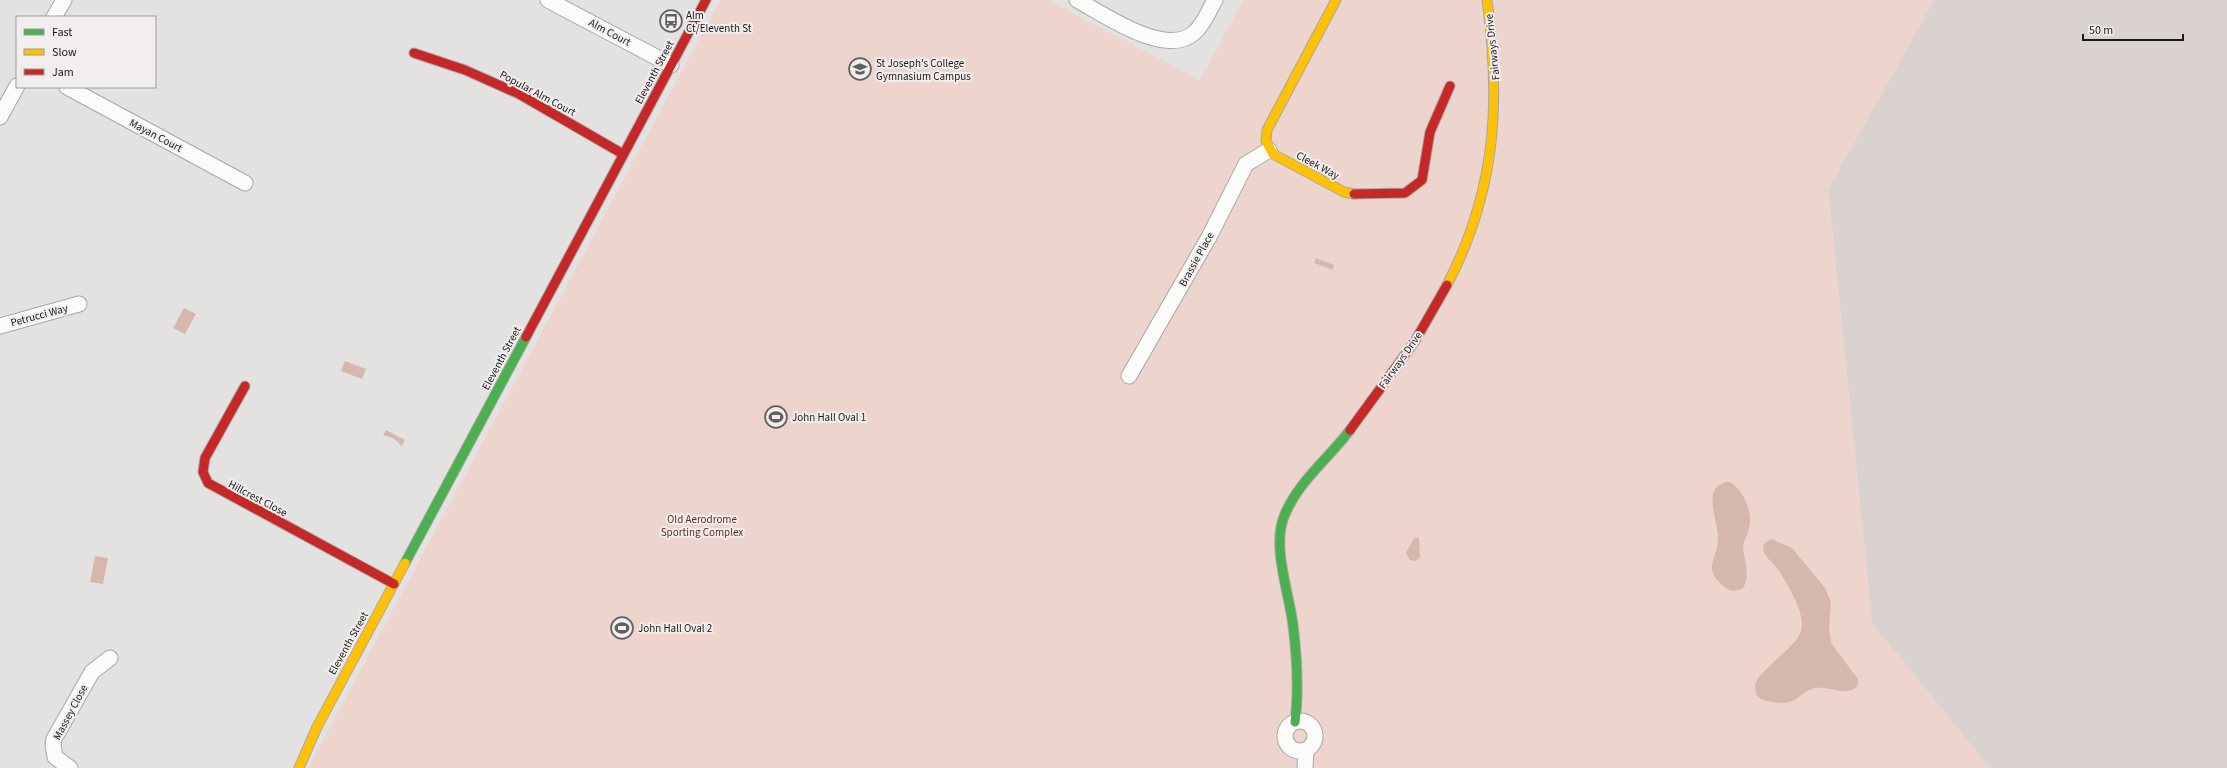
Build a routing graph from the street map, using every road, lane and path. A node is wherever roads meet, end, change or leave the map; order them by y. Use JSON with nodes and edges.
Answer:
{"nodes":[{"id":1,"x":548,"y":0,"type":"edge"},
{"id":2,"x":706,"y":0,"type":"edge"},
{"id":3,"x":1077,"y":0,"type":"edge"},
{"id":4,"x":1214,"y":0,"type":"edge"},
{"id":5,"x":1336,"y":0,"type":"edge"},
{"id":6,"x":1487,"y":0,"type":"edge"},
{"id":7,"x":414,"y":53,"type":"dead end"},
{"id":8,"x":671,"y":65,"type":"junction"},
{"id":9,"x":1450,"y":86,"type":"dead end"},
{"id":10,"x":16,"y":88,"type":"edge"},
{"id":11,"x":69,"y":88,"type":"edge"},
{"id":12,"x":0,"y":117,"type":"edge"},
{"id":13,"x":1269,"y":150,"type":"junction"},
{"id":14,"x":623,"y":154,"type":"junction"},
{"id":15,"x":245,"y":183,"type":"dead end"},
{"id":16,"x":79,"y":304,"type":"dead end"},
{"id":17,"x":0,"y":326,"type":"edge"},
{"id":18,"x":1129,"y":376,"type":"dead end"},
{"id":19,"x":245,"y":386,"type":"dead end"},
{"id":20,"x":394,"y":584,"type":"junction"},
{"id":21,"x":110,"y":658,"type":"dead end"},
{"id":22,"x":1298,"y":702,"type":"joint"},
{"id":23,"x":1300,"y":722,"type":"junction"},
{"id":24,"x":316,"y":727,"type":"junction"},
{"id":25,"x":1301,"y":750,"type":"junction"},
{"id":26,"x":290,"y":763,"type":"dead end"},
{"id":27,"x":70,"y":768,"type":"edge"},
{"id":28,"x":299,"y":768,"type":"edge"},
{"id":29,"x":1303,"y":768,"type":"edge"}],
"edges":[{"from":1,"to":8,"type":"street","name":"Alm Court"},
{"from":2,"to":8,"type":"street","name":"Eleventh Street"},
{"from":3,"to":4,"type":"street"},
{"from":5,"to":13,"type":"street"},
{"from":6,"to":22,"type":"street","name":"Fairways Drive"},
{"from":7,"to":14,"type":"street","name":"Popular Alm Court"},
{"from":8,"to":14,"type":"street","name":"Eleventh Street"},
{"from":9,"to":13,"type":"street","name":"Cleek Way"},
{"from":10,"to":12,"type":"street"},
{"from":11,"to":15,"type":"street","name":"Mayan Court"},
{"from":13,"to":18,"type":"street","name":"Brassie Place"},
{"from":14,"to":20,"type":"street","name":"Eleventh Street"},
{"from":16,"to":17,"type":"street","name":"Petrucci Way"},
{"from":19,"to":20,"type":"street","name":"Hillcrest Close"},
{"from":20,"to":24,"type":"street","name":"Eleventh Street"},
{"from":21,"to":27,"type":"street","name":"Massey Close"},
{"from":22,"to":23,"type":"street","name":"Fairways Drive"},
{"from":23,"to":25,"type":"street"},
{"from":23,"to":25,"type":"street"},
{"from":24,"to":26,"type":"street","name":"Eleventh Street"},
{"from":24,"to":28,"type":"street","name":"Eleventh Street"},
{"from":25,"to":29,"type":"street"}]}
